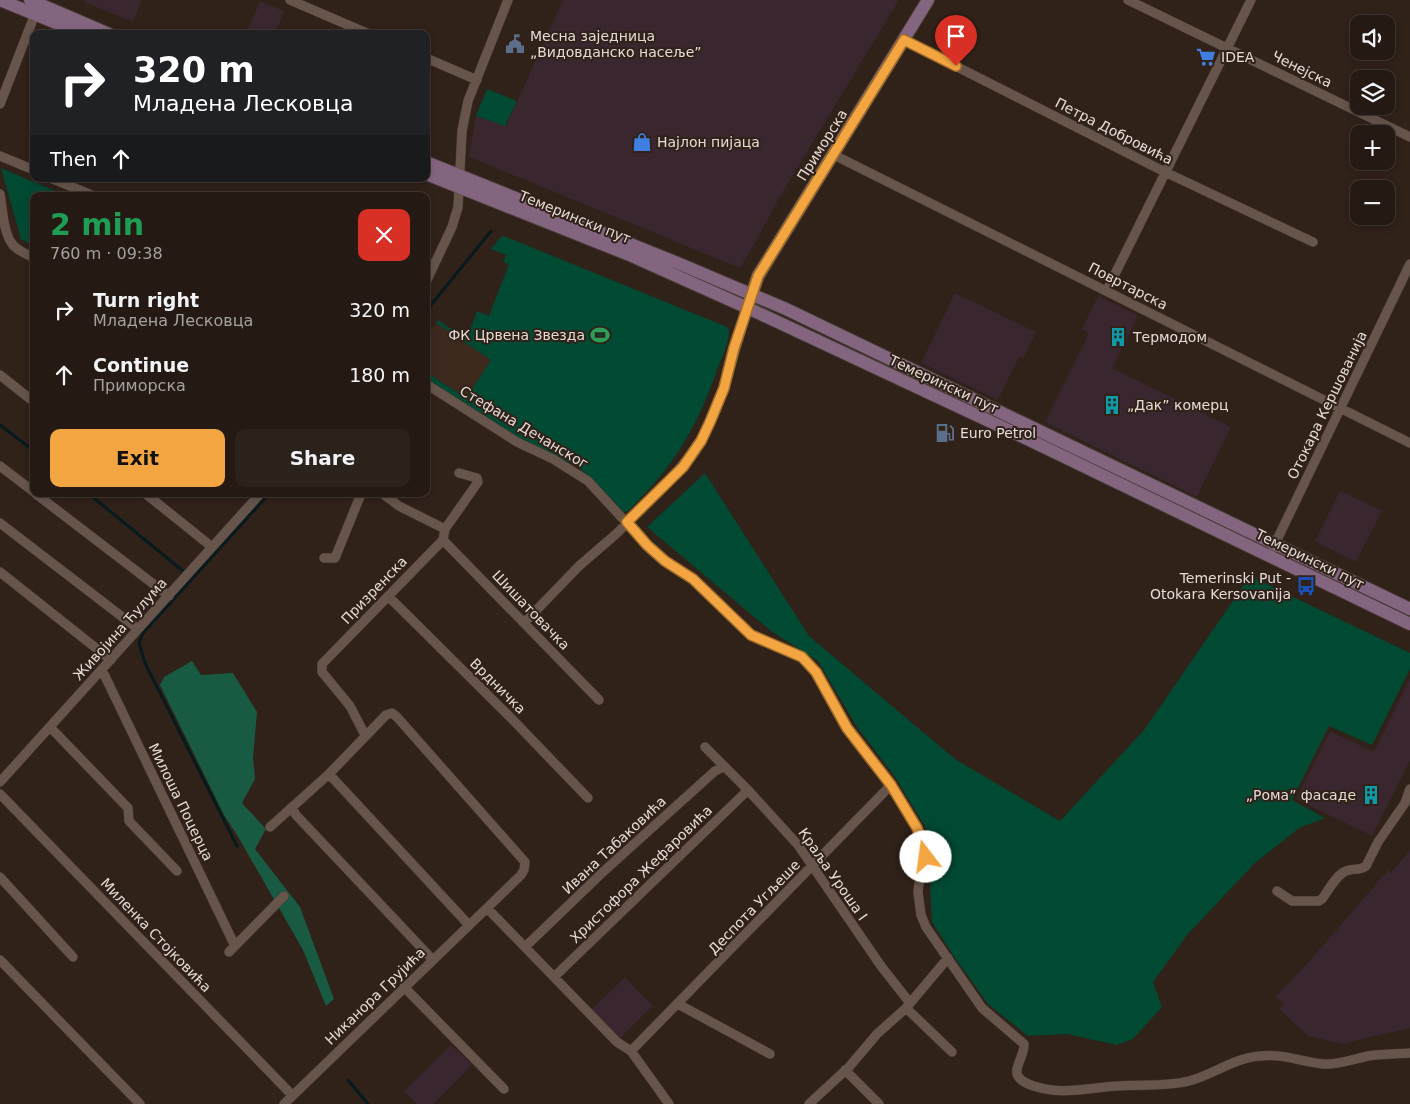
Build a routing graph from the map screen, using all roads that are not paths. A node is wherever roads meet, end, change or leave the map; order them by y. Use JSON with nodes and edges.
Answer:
{"nodes":[{"id":1,"x":0,"y":0,"type":"edge"},
{"id":2,"x":290,"y":0,"type":"edge"},
{"id":3,"x":508,"y":0,"type":"edge"},
{"id":4,"x":928,"y":0,"type":"edge"},
{"id":5,"x":1128,"y":0,"type":"edge"},
{"id":6,"x":1251,"y":0,"type":"edge"},
{"id":7,"x":36,"y":4,"type":"edge"},
{"id":8,"x":77,"y":30,"type":"edge"},
{"id":9,"x":99,"y":30,"type":"edge"},
{"id":10,"x":360,"y":30,"type":"edge"},
{"id":11,"x":904,"y":40,"type":"junction"},
{"id":12,"x":1227,"y":48,"type":"junction"},
{"id":13,"x":430,"y":60,"type":"edge"},
{"id":14,"x":477,"y":80,"type":"junction"},
{"id":15,"x":0,"y":104,"type":"edge"},
{"id":16,"x":1410,"y":137,"type":"edge"},
{"id":17,"x":834,"y":155,"type":"junction"},
{"id":18,"x":0,"y":156,"type":"edge"},
{"id":19,"x":430,"y":164,"type":"edge"},
{"id":20,"x":30,"y":168,"type":"edge"},
{"id":21,"x":1165,"y":172,"type":"junction"},
{"id":22,"x":430,"y":175,"type":"edge"},
{"id":23,"x":459,"y":181,"type":"junction"},
{"id":24,"x":60,"y":182,"type":"edge"},
{"id":25,"x":84,"y":192,"type":"edge"},
{"id":26,"x":0,"y":194,"type":"edge"},
{"id":27,"x":1313,"y":242,"type":"dead end"},
{"id":28,"x":30,"y":256,"type":"edge"},
{"id":29,"x":1410,"y":264,"type":"edge"},
{"id":30,"x":430,"y":274,"type":"edge"},
{"id":31,"x":1407,"y":279,"type":"edge"},
{"id":32,"x":1107,"y":290,"type":"junction"},
{"id":33,"x":752,"y":294,"type":"junction"},
{"id":34,"x":748,"y":308,"type":"junction"},
{"id":35,"x":0,"y":375,"type":"edge"},
{"id":36,"x":430,"y":387,"type":"edge"},
{"id":37,"x":30,"y":399,"type":"edge"},
{"id":38,"x":1340,"y":409,"type":"junction"},
{"id":39,"x":1410,"y":442,"type":"edge"},
{"id":40,"x":0,"y":466,"type":"edge"},
{"id":41,"x":460,"y":473,"type":"dead end"},
{"id":42,"x":30,"y":489,"type":"edge"},
{"id":43,"x":40,"y":497,"type":"edge"},
{"id":44,"x":150,"y":497,"type":"edge"},
{"id":45,"x":257,"y":497,"type":"edge"},
{"id":46,"x":360,"y":497,"type":"edge"},
{"id":47,"x":387,"y":497,"type":"edge"},
{"id":48,"x":0,"y":522,"type":"edge"},
{"id":49,"x":627,"y":522,"type":"junction"},
{"id":50,"x":445,"y":529,"type":"junction"},
{"id":51,"x":443,"y":540,"type":"junction"},
{"id":52,"x":1274,"y":544,"type":"junction"},
{"id":53,"x":212,"y":547,"type":"junction"},
{"id":54,"x":1268,"y":556,"type":"junction"},
{"id":55,"x":324,"y":558,"type":"dead end"},
{"id":56,"x":0,"y":572,"type":"edge"},
{"id":57,"x":168,"y":596,"type":"junction"},
{"id":58,"x":388,"y":596,"type":"junction"},
{"id":59,"x":1410,"y":609,"type":"edge"},
{"id":60,"x":524,"y":623,"type":"junction"},
{"id":61,"x":1410,"y":624,"type":"edge"},
{"id":62,"x":138,"y":629,"type":"junction"},
{"id":63,"x":111,"y":660,"type":"junction"},
{"id":64,"x":102,"y":670,"type":"junction"},
{"id":65,"x":599,"y":700,"type":"dead end"},
{"id":66,"x":50,"y":727,"type":"junction"},
{"id":67,"x":365,"y":736,"type":"junction"},
{"id":68,"x":704,"y":748,"type":"dead end"},
{"id":69,"x":723,"y":767,"type":"junction"},
{"id":70,"x":329,"y":774,"type":"junction"},
{"id":71,"x":0,"y":782,"type":"edge"},
{"id":72,"x":891,"y":785,"type":"junction"},
{"id":73,"x":1410,"y":789,"type":"edge"},
{"id":74,"x":748,"y":790,"type":"junction"},
{"id":75,"x":0,"y":794,"type":"edge"},
{"id":76,"x":588,"y":798,"type":"dead end"},
{"id":77,"x":294,"y":806,"type":"junction"},
{"id":78,"x":270,"y":827,"type":"dead end"},
{"id":79,"x":812,"y":866,"type":"junction"},
{"id":80,"x":177,"y":871,"type":"dead end"},
{"id":81,"x":0,"y":878,"type":"edge"},
{"id":82,"x":1277,"y":891,"type":"dead end"},
{"id":83,"x":284,"y":896,"type":"dead end"},
{"id":84,"x":487,"y":908,"type":"junction"},
{"id":85,"x":468,"y":924,"type":"junction"},
{"id":86,"x":524,"y":946,"type":"junction"},
{"id":87,"x":74,"y":957,"type":"dead end"},
{"id":88,"x":948,"y":958,"type":"junction"},
{"id":89,"x":432,"y":959,"type":"junction"},
{"id":90,"x":0,"y":960,"type":"edge"},
{"id":91,"x":554,"y":977,"type":"junction"},
{"id":92,"x":404,"y":987,"type":"junction"},
{"id":93,"x":678,"y":1004,"type":"junction"},
{"id":94,"x":908,"y":1005,"type":"junction"},
{"id":95,"x":631,"y":1051,"type":"junction"},
{"id":96,"x":952,"y":1052,"type":"dead end"},
{"id":97,"x":1410,"y":1053,"type":"edge"},
{"id":98,"x":770,"y":1054,"type":"dead end"},
{"id":99,"x":845,"y":1070,"type":"junction"},
{"id":100,"x":504,"y":1089,"type":"dead end"},
{"id":101,"x":292,"y":1095,"type":"junction"},
{"id":102,"x":140,"y":1104,"type":"edge"},
{"id":103,"x":284,"y":1104,"type":"edge"},
{"id":104,"x":669,"y":1104,"type":"edge"},
{"id":105,"x":809,"y":1104,"type":"edge"},
{"id":106,"x":879,"y":1104,"type":"edge"}],
"edges":[{"from":1,"to":7,"type":"main road"},
{"from":2,"to":10,"type":"street"},
{"from":3,"to":14,"type":"street"},
{"from":4,"to":11,"type":"main road","name":"Приморска"},
{"from":5,"to":12,"type":"street","name":"Ченејска"},
{"from":6,"to":12,"type":"street"},
{"from":7,"to":8,"type":"main road"},
{"from":7,"to":9,"type":"main road"},
{"from":7,"to":15,"type":"street"},
{"from":11,"to":17,"type":"main road","name":"Приморска"},
{"from":11,"to":21,"type":"street","name":"Петра Добровића"},
{"from":12,"to":16,"type":"street","name":"Ченејска"},
{"from":12,"to":21,"type":"street"},
{"from":13,"to":14,"type":"street"},
{"from":14,"to":23,"type":"street"},
{"from":17,"to":32,"type":"street","name":"Повртарска"},
{"from":17,"to":33,"type":"main road","name":"Приморска"},
{"from":18,"to":20,"type":"street"},
{"from":19,"to":23,"type":"main road"},
{"from":21,"to":27,"type":"street","name":"Петра Добровића"},
{"from":21,"to":32,"type":"street"},
{"from":22,"to":23,"type":"main road"},
{"from":23,"to":30,"type":"street"},
{"from":23,"to":33,"type":"main road","name":"Темерински пут"},
{"from":23,"to":34,"type":"main road","name":"Темерински пут"},
{"from":24,"to":25,"type":"street"},
{"from":26,"to":28,"type":"street"},
{"from":29,"to":31,"type":"street","name":"Отокара Кершованија"},
{"from":31,"to":38,"type":"street","name":"Отокара Кершованија"},
{"from":32,"to":38,"type":"street","name":"Повртарска"},
{"from":33,"to":34,"type":"main road","name":"Приморска"},
{"from":33,"to":52,"type":"main road","name":"Темерински пут"},
{"from":34,"to":49,"type":"street"},
{"from":34,"to":54,"type":"main road","name":"Темерински пут"},
{"from":35,"to":37,"type":"street"},
{"from":36,"to":49,"type":"street","name":"Стефана Дечанског"},
{"from":38,"to":39,"type":"street","name":"Повртарска"},
{"from":38,"to":52,"type":"street","name":"Отокара Кершованија"},
{"from":40,"to":42,"type":"street"},
{"from":41,"to":50,"type":"street"},
{"from":43,"to":57,"type":"street"},
{"from":44,"to":53,"type":"street"},
{"from":45,"to":53,"type":"street","name":"Живојина Ћулума"},
{"from":46,"to":55,"type":"street"},
{"from":47,"to":50,"type":"street"},
{"from":48,"to":62,"type":"street"},
{"from":49,"to":60,"type":"street"},
{"from":49,"to":72,"type":"street","name":"Стефана Дечанског"},
{"from":50,"to":51,"type":"street"},
{"from":51,"to":58,"type":"street","name":"Призренска"},
{"from":51,"to":60,"type":"street","name":"Шишатовачка"},
{"from":52,"to":54,"type":"street","name":"Отокара Кершованија"},
{"from":52,"to":59,"type":"main road","name":"Темерински пут"},
{"from":53,"to":57,"type":"street","name":"Живојина Ћулума"},
{"from":54,"to":61,"type":"main road","name":"Темерински пут"},
{"from":56,"to":63,"type":"street"},
{"from":57,"to":62,"type":"street","name":"Живојина Ћулума"},
{"from":58,"to":67,"type":"street","name":"Призренска"},
{"from":58,"to":76,"type":"street","name":"Врдничка"},
{"from":60,"to":65,"type":"street","name":"Шишатовачка"},
{"from":62,"to":63,"type":"street","name":"Живојина Ћулума"},
{"from":63,"to":64,"type":"street","name":"Живојина Ћулума"},
{"from":64,"to":66,"type":"street","name":"Живојина Ћулума"},
{"from":64,"to":83,"type":"street","name":"Милоша Поцерца"},
{"from":66,"to":71,"type":"street","name":"Живојина Ћулума"},
{"from":66,"to":80,"type":"street"},
{"from":67,"to":70,"type":"street"},
{"from":67,"to":84,"type":"street","name":"Никанора Грујића"},
{"from":68,"to":69,"type":"street","name":"Краља Уроша I"},
{"from":69,"to":74,"type":"street","name":"Краља Уроша I"},
{"from":69,"to":86,"type":"street","name":"Ивана Табаковића"},
{"from":70,"to":77,"type":"street"},
{"from":70,"to":85,"type":"street"},
{"from":72,"to":79,"type":"street","name":"Деспота Угљеше"},
{"from":72,"to":88,"type":"street","name":"Стефана Дечанског"},
{"from":73,"to":82,"type":"street"},
{"from":74,"to":79,"type":"street","name":"Краља Уроша I"},
{"from":74,"to":91,"type":"street","name":"Христофора Жефаровића"},
{"from":75,"to":101,"type":"street","name":"Миленка Стојковића"},
{"from":77,"to":78,"type":"street"},
{"from":77,"to":89,"type":"street"},
{"from":79,"to":93,"type":"street","name":"Деспота Угљеше"},
{"from":79,"to":94,"type":"street","name":"Краља Уроша I"},
{"from":81,"to":87,"type":"street"},
{"from":84,"to":85,"type":"street","name":"Никанора Грујића"},
{"from":84,"to":86,"type":"street"},
{"from":85,"to":89,"type":"street","name":"Никанора Грујића"},
{"from":86,"to":91,"type":"street"},
{"from":88,"to":94,"type":"street"},
{"from":88,"to":97,"type":"street","name":"Стефана Дечанског"},
{"from":89,"to":92,"type":"street","name":"Никанора Грујића"},
{"from":90,"to":102,"type":"street"},
{"from":91,"to":95,"type":"street"},
{"from":92,"to":100,"type":"street"},
{"from":92,"to":101,"type":"street","name":"Никанора Грујића"},
{"from":93,"to":95,"type":"street","name":"Деспота Угљеше"},
{"from":93,"to":98,"type":"street"},
{"from":94,"to":96,"type":"street","name":"Краља Уроша I"},
{"from":94,"to":99,"type":"street"},
{"from":95,"to":104,"type":"street"},
{"from":99,"to":105,"type":"street"},
{"from":99,"to":106,"type":"street"},
{"from":101,"to":103,"type":"street","name":"Никанора Грујића"}]}
